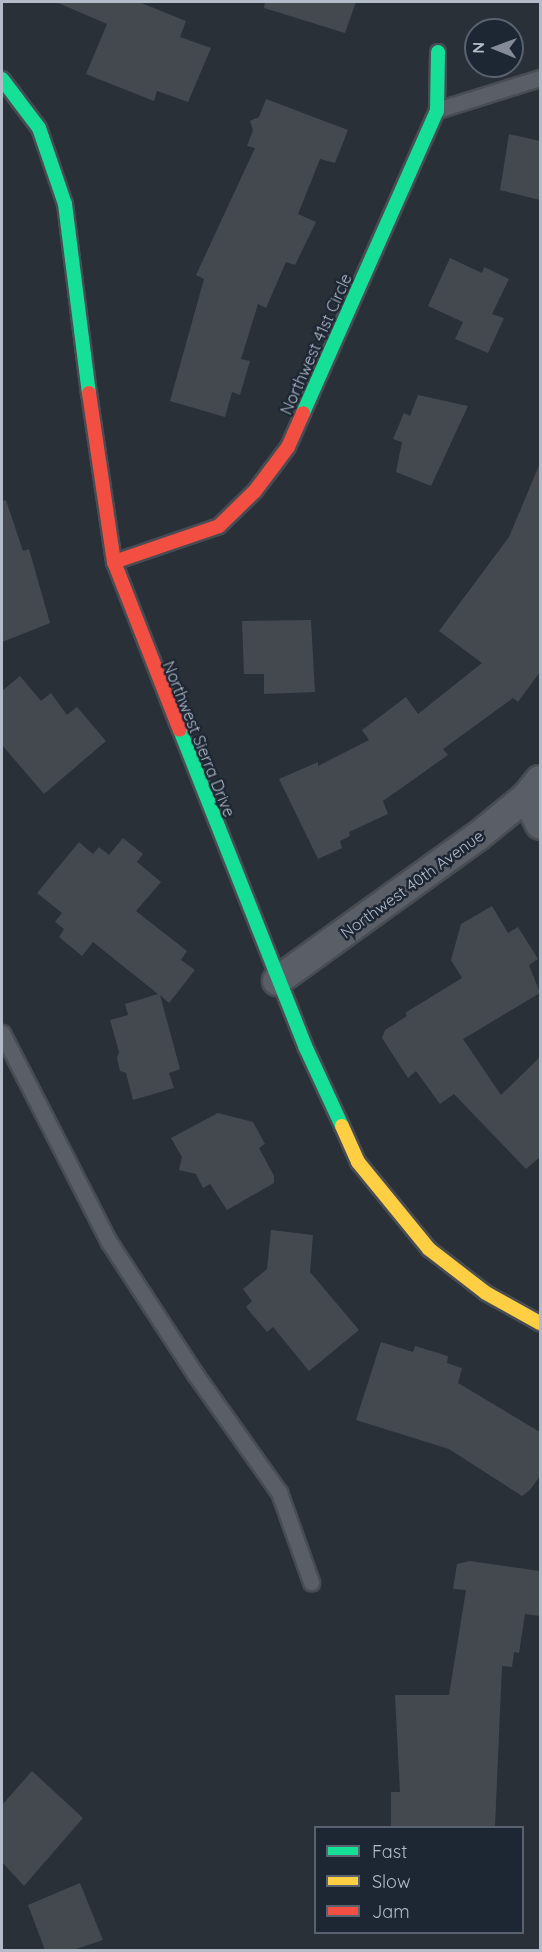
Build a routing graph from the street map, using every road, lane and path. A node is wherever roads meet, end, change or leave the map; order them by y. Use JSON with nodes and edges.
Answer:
{"nodes":[{"id":1,"x":438,"y":52,"type":"dead end"},
{"id":2,"x":540,"y":78,"type":"edge"},
{"id":3,"x":2,"y":79,"type":"edge"},
{"id":4,"x":436,"y":110,"type":"junction"},
{"id":5,"x":114,"y":562,"type":"junction"},
{"id":6,"x":533,"y":789,"type":"edge"},
{"id":7,"x":540,"y":825,"type":"edge"},
{"id":8,"x":277,"y":981,"type":"junction"},
{"id":9,"x":2,"y":1033,"type":"edge"},
{"id":10,"x":540,"y":1323,"type":"edge"},
{"id":11,"x":311,"y":1582,"type":"dead end"}],
"edges":[{"from":1,"to":4,"type":"street","name":"Northwest 41st Circle"},
{"from":2,"to":4,"type":"lane"},
{"from":3,"to":5,"type":"street","name":"Northwest Sierra Drive"},
{"from":4,"to":5,"type":"street","name":"Northwest 41st Circle"},
{"from":5,"to":8,"type":"street","name":"Northwest Sierra Drive"},
{"from":6,"to":7,"type":"street"},
{"from":6,"to":8,"type":"street","name":"Northwest 40th Avenue"},
{"from":8,"to":10,"type":"street","name":"Northwest Sierra Drive"},
{"from":9,"to":11,"type":"lane"}]}
